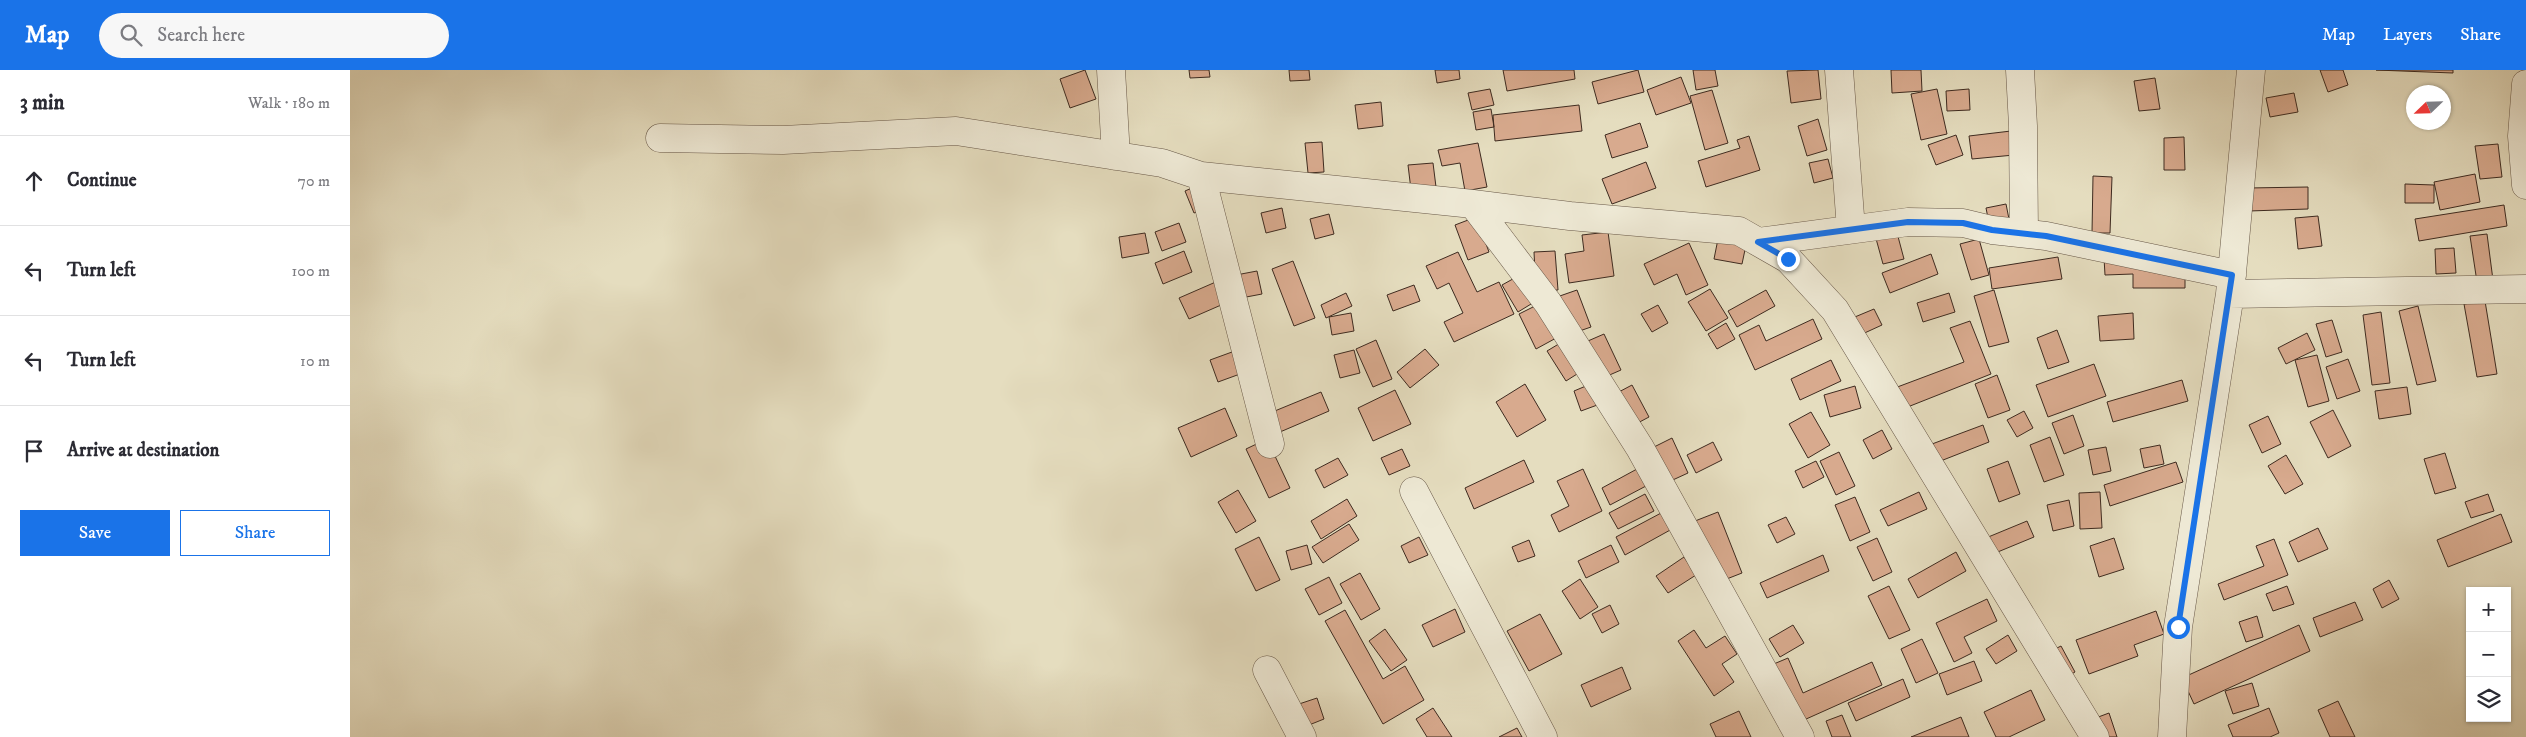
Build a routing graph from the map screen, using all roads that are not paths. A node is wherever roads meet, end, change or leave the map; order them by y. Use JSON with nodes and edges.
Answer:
{"nodes":[{"id":1,"x":1111,"y":70,"type":"edge"},
{"id":2,"x":1839,"y":70,"type":"edge"},
{"id":3,"x":2020,"y":70,"type":"edge"},
{"id":4,"x":2251,"y":70,"type":"edge"},
{"id":5,"x":2526,"y":84,"type":"edge"},
{"id":6,"x":660,"y":138,"type":"dead end"},
{"id":7,"x":1116,"y":156,"type":"junction"},
{"id":8,"x":1201,"y":176,"type":"junction"},
{"id":9,"x":2526,"y":185,"type":"edge"},
{"id":10,"x":1474,"y":204,"type":"junction"},
{"id":11,"x":1851,"y":230,"type":"junction"},
{"id":12,"x":2024,"y":233,"type":"junction"},
{"id":13,"x":1758,"y":242,"type":"junction"},
{"id":14,"x":2231,"y":284,"type":"junction"},
{"id":15,"x":2526,"y":290,"type":"edge"},
{"id":16,"x":1270,"y":444,"type":"dead end"},
{"id":17,"x":1414,"y":491,"type":"dead end"},
{"id":18,"x":1267,"y":670,"type":"dead end"},
{"id":19,"x":1302,"y":737,"type":"edge"},
{"id":20,"x":1543,"y":737,"type":"edge"},
{"id":21,"x":1800,"y":737,"type":"edge"},
{"id":22,"x":2095,"y":737,"type":"edge"},
{"id":23,"x":2172,"y":737,"type":"edge"}],
"edges":[{"from":1,"to":7,"type":"street"},
{"from":2,"to":11,"type":"street"},
{"from":3,"to":12,"type":"street"},
{"from":4,"to":14,"type":"street"},
{"from":5,"to":9,"type":"street"},
{"from":6,"to":7,"type":"street"},
{"from":7,"to":8,"type":"street"},
{"from":8,"to":10,"type":"street"},
{"from":8,"to":16,"type":"street"},
{"from":10,"to":13,"type":"street"},
{"from":10,"to":21,"type":"street"},
{"from":11,"to":12,"type":"street"},
{"from":11,"to":13,"type":"street"},
{"from":12,"to":14,"type":"street"},
{"from":13,"to":22,"type":"street"},
{"from":14,"to":15,"type":"street"},
{"from":14,"to":23,"type":"street"},
{"from":17,"to":20,"type":"street"},
{"from":18,"to":19,"type":"street"}]}
